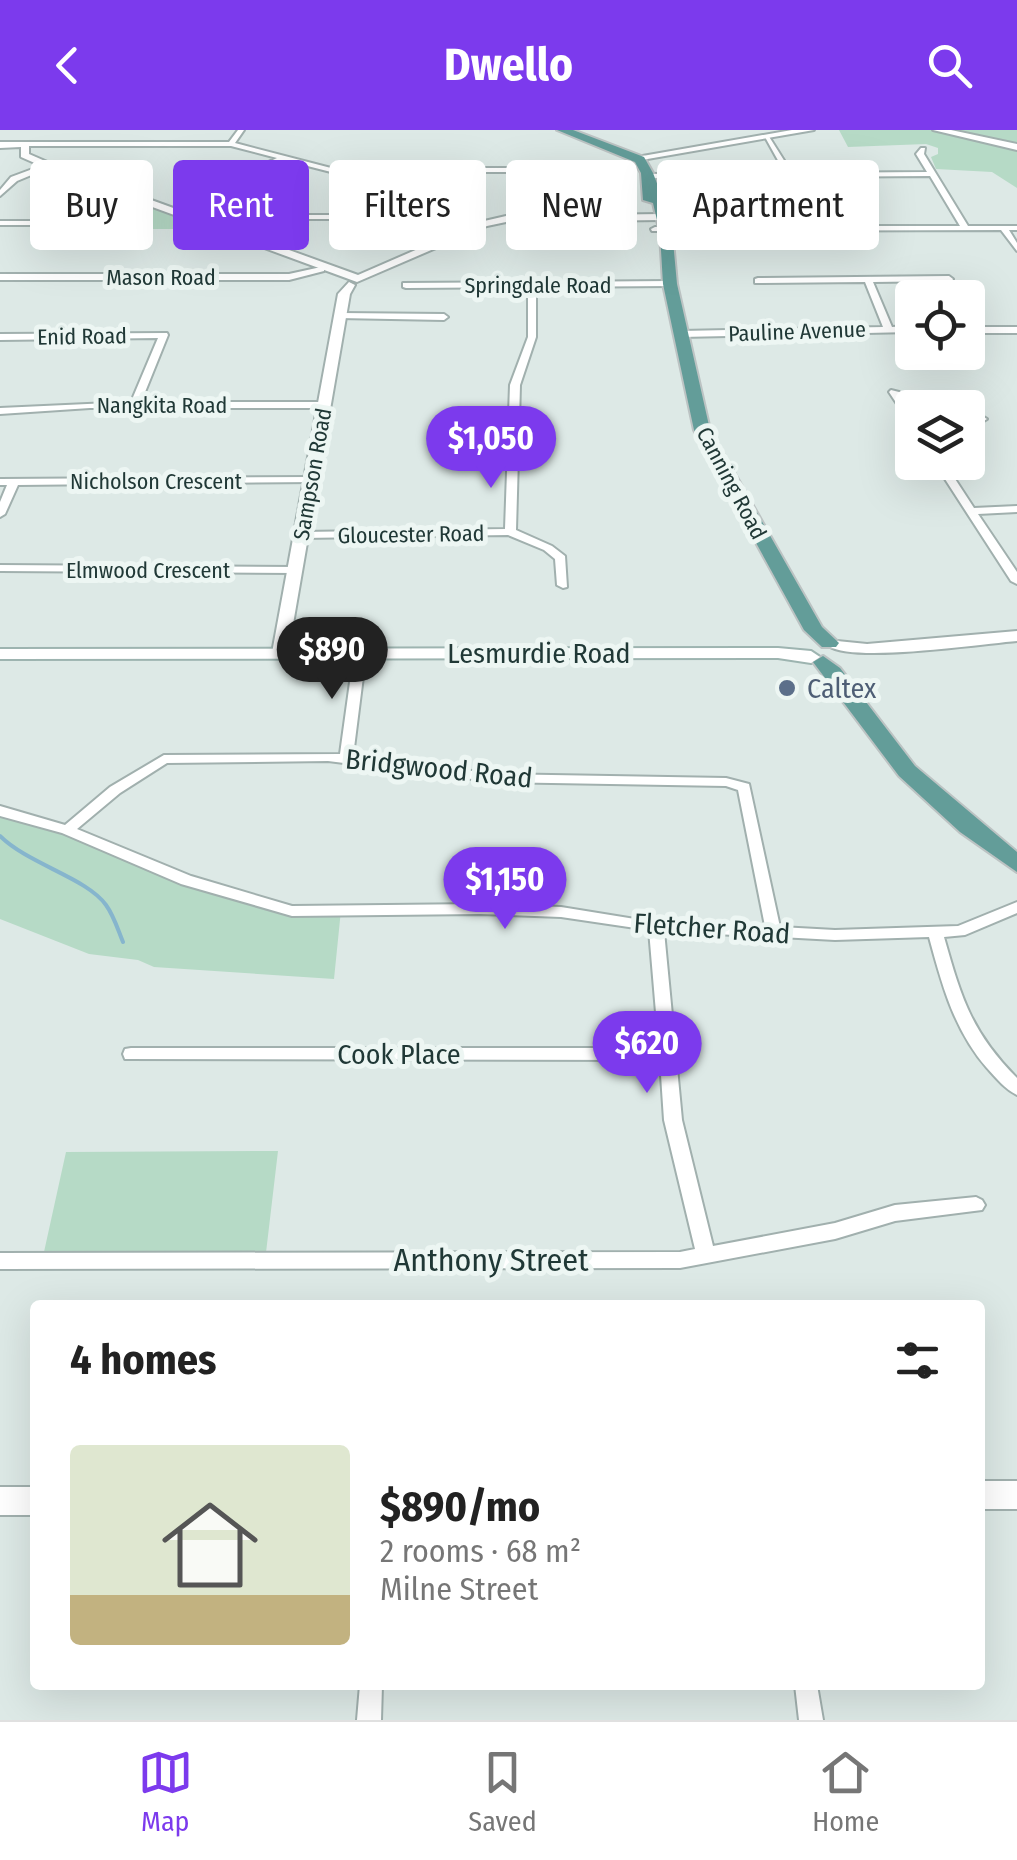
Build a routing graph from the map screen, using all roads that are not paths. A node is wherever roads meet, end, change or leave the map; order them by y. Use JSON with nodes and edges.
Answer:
{"nodes":[{"id":1,"x":241,"y":130,"type":"edge"},
{"id":2,"x":563,"y":130,"type":"edge"},
{"id":3,"x":809,"y":130,"type":"edge"},
{"id":4,"x":938,"y":130,"type":"edge"},
{"id":5,"x":768,"y":137,"type":"junction"},
{"id":6,"x":0,"y":144,"type":"edge"},
{"id":7,"x":26,"y":144,"type":"junction"},
{"id":8,"x":231,"y":144,"type":"junction"},
{"id":9,"x":1017,"y":147,"type":"edge"},
{"id":10,"x":923,"y":149,"type":"dead end"},
{"id":11,"x":283,"y":158,"type":"junction"},
{"id":12,"x":636,"y":158,"type":"junction"},
{"id":13,"x":35,"y":160,"type":"edge"},
{"id":14,"x":279,"y":160,"type":"edge"},
{"id":15,"x":781,"y":160,"type":"edge"},
{"id":16,"x":506,"y":170,"type":"edge"},
{"id":17,"x":30,"y":173,"type":"edge"},
{"id":18,"x":879,"y":174,"type":"edge"},
{"id":19,"x":933,"y":174,"type":"junction"},
{"id":20,"x":657,"y":177,"type":"edge"},
{"id":21,"x":648,"y":178,"type":"junction"},
{"id":22,"x":0,"y":194,"type":"edge"},
{"id":23,"x":657,"y":212,"type":"edge"},
{"id":24,"x":0,"y":223,"type":"edge"},
{"id":25,"x":30,"y":223,"type":"edge"},
{"id":26,"x":1004,"y":228,"type":"junction"},
{"id":27,"x":1017,"y":228,"type":"edge"},
{"id":28,"x":879,"y":229,"type":"edge"},
{"id":29,"x":966,"y":229,"type":"junction"},
{"id":30,"x":1017,"y":249,"type":"edge"},
{"id":31,"x":270,"y":250,"type":"edge"},
{"id":32,"x":426,"y":250,"type":"edge"},
{"id":33,"x":669,"y":250,"type":"edge"},
{"id":34,"x":321,"y":269,"type":"junction"},
{"id":35,"x":669,"y":275,"type":"junction"},
{"id":36,"x":0,"y":277,"type":"edge"},
{"id":37,"x":949,"y":279,"type":"dead end"},
{"id":38,"x":868,"y":280,"type":"junction"},
{"id":39,"x":758,"y":281,"type":"dead end"},
{"id":40,"x":355,"y":282,"type":"junction"},
{"id":41,"x":406,"y":285,"type":"dead end"},
{"id":42,"x":532,"y":285,"type":"junction"},
{"id":43,"x":342,"y":316,"type":"junction"},
{"id":44,"x":444,"y":316,"type":"dead end"},
{"id":45,"x":888,"y":328,"type":"junction"},
{"id":46,"x":895,"y":328,"type":"edge"},
{"id":47,"x":985,"y":330,"type":"edge"},
{"id":48,"x":1017,"y":330,"type":"edge"},
{"id":49,"x":681,"y":334,"type":"junction"},
{"id":50,"x":0,"y":337,"type":"edge"},
{"id":51,"x":136,"y":404,"type":"junction"},
{"id":52,"x":324,"y":405,"type":"junction"},
{"id":53,"x":0,"y":411,"type":"edge"},
{"id":54,"x":312,"y":480,"type":"junction"},
{"id":55,"x":950,"y":480,"type":"edge"},
{"id":56,"x":0,"y":482,"type":"edge"},
{"id":57,"x":14,"y":482,"type":"junction"},
{"id":58,"x":1017,"y":509,"type":"edge"},
{"id":59,"x":970,"y":511,"type":"junction"},
{"id":60,"x":0,"y":514,"type":"edge"},
{"id":61,"x":510,"y":532,"type":"junction"},
{"id":62,"x":302,"y":535,"type":"junction"},
{"id":63,"x":0,"y":568,"type":"edge"},
{"id":64,"x":296,"y":570,"type":"junction"},
{"id":65,"x":1017,"y":581,"type":"edge"},
{"id":66,"x":563,"y":586,"type":"dead end"},
{"id":67,"x":1017,"y":636,"type":"edge"},
{"id":68,"x":826,"y":652,"type":"junction"},
{"id":69,"x":280,"y":653,"type":"junction"},
{"id":70,"x":360,"y":653,"type":"junction"},
{"id":71,"x":0,"y":654,"type":"edge"},
{"id":72,"x":346,"y":758,"type":"junction"},
{"id":73,"x":0,"y":812,"type":"edge"},
{"id":74,"x":66,"y":830,"type":"junction"},
{"id":75,"x":1017,"y":864,"type":"edge"},
{"id":76,"x":1017,"y":908,"type":"edge"},
{"id":77,"x":656,"y":925,"type":"junction"},
{"id":78,"x":774,"y":934,"type":"junction"},
{"id":79,"x":936,"y":934,"type":"junction"},
{"id":80,"x":130,"y":1054,"type":"dead end"},
{"id":81,"x":667,"y":1054,"type":"junction"},
{"id":82,"x":1017,"y":1088,"type":"edge"},
{"id":83,"x":976,"y":1205,"type":"dead end"},
{"id":84,"x":706,"y":1255,"type":"junction"},
{"id":85,"x":0,"y":1261,"type":"edge"},
{"id":86,"x":1017,"y":1494,"type":"edge"},
{"id":87,"x":985,"y":1495,"type":"edge"},
{"id":88,"x":30,"y":1501,"type":"edge"},
{"id":89,"x":0,"y":1502,"type":"edge"},
{"id":90,"x":372,"y":1690,"type":"edge"},
{"id":91,"x":807,"y":1690,"type":"edge"},
{"id":92,"x":370,"y":1720,"type":"edge"},
{"id":93,"x":811,"y":1720,"type":"edge"}],
"edges":[{"from":1,"to":8,"type":"street"},
{"from":2,"to":12,"type":"main road"},
{"from":3,"to":5,"type":"street"},
{"from":4,"to":9,"type":"street"},
{"from":5,"to":12,"type":"street"},
{"from":5,"to":15,"type":"street"},
{"from":6,"to":7,"type":"street"},
{"from":7,"to":8,"type":"street"},
{"from":7,"to":13,"type":"street"},
{"from":8,"to":11,"type":"street"},
{"from":10,"to":19,"type":"street"},
{"from":11,"to":14,"type":"street"},
{"from":11,"to":16,"type":"street"},
{"from":12,"to":21,"type":"main road"},
{"from":17,"to":22,"type":"street"},
{"from":18,"to":19,"type":"street"},
{"from":19,"to":29,"type":"street"},
{"from":20,"to":21,"type":"street"},
{"from":21,"to":23,"type":"main road","name":"Canning Road"},
{"from":24,"to":25,"type":"street"},
{"from":26,"to":27,"type":"street"},
{"from":26,"to":29,"type":"street"},
{"from":26,"to":30,"type":"street"},
{"from":28,"to":29,"type":"street"},
{"from":31,"to":34,"type":"street"},
{"from":32,"to":40,"type":"street"},
{"from":33,"to":35,"type":"main road","name":"Canning Road"},
{"from":34,"to":36,"type":"street","name":"Mason Road"},
{"from":34,"to":40,"type":"street"},
{"from":35,"to":42,"type":"street","name":"Springdale Road"},
{"from":35,"to":49,"type":"main road","name":"Canning Road"},
{"from":37,"to":38,"type":"street"},
{"from":38,"to":39,"type":"street"},
{"from":38,"to":45,"type":"street"},
{"from":40,"to":43,"type":"street","name":"Sampson Road"},
{"from":41,"to":42,"type":"street","name":"Springdale Road"},
{"from":42,"to":61,"type":"street","name":"Gloucester Road"},
{"from":43,"to":44,"type":"street"},
{"from":43,"to":52,"type":"street","name":"Sampson Road"},
{"from":45,"to":46,"type":"street","name":"Pauline Avenue"},
{"from":45,"to":49,"type":"street","name":"Pauline Avenue"},
{"from":47,"to":48,"type":"street"},
{"from":49,"to":68,"type":"main road","name":"Canning Road"},
{"from":50,"to":51,"type":"street","name":"Enid Road"},
{"from":51,"to":52,"type":"street","name":"Nangkita Road"},
{"from":51,"to":53,"type":"street","name":"Nangkita Road"},
{"from":52,"to":54,"type":"street","name":"Sampson Road"},
{"from":54,"to":57,"type":"street","name":"Nicholson Crescent"},
{"from":54,"to":62,"type":"street","name":"Sampson Road"},
{"from":55,"to":59,"type":"street"},
{"from":56,"to":57,"type":"street","name":"Nicholson Crescent"},
{"from":57,"to":60,"type":"street"},
{"from":58,"to":59,"type":"street"},
{"from":59,"to":65,"type":"street"},
{"from":61,"to":62,"type":"street","name":"Gloucester Road"},
{"from":61,"to":66,"type":"street"},
{"from":62,"to":64,"type":"street","name":"Sampson Road"},
{"from":63,"to":64,"type":"street","name":"Elmwood Crescent"},
{"from":64,"to":69,"type":"street","name":"Sampson Road"},
{"from":67,"to":68,"type":"street"},
{"from":68,"to":70,"type":"main road","name":"Lesmurdie Road"},
{"from":68,"to":75,"type":"main road","name":"Canning Road"},
{"from":69,"to":70,"type":"main road","name":"Lesmurdie Road"},
{"from":69,"to":71,"type":"main road","name":"Lesmurdie Road"},
{"from":70,"to":72,"type":"street"},
{"from":72,"to":74,"type":"street","name":"Bridgwood Road"},
{"from":72,"to":78,"type":"street","name":"Bridgwood Road"},
{"from":73,"to":74,"type":"street","name":"Fletcher Road"},
{"from":74,"to":77,"type":"street","name":"Fletcher Road"},
{"from":76,"to":79,"type":"street","name":"Fletcher Road"},
{"from":77,"to":78,"type":"street","name":"Fletcher Road"},
{"from":77,"to":81,"type":"street"},
{"from":78,"to":79,"type":"street","name":"Fletcher Road"},
{"from":79,"to":82,"type":"street"},
{"from":80,"to":81,"type":"street","name":"Cook Place"},
{"from":81,"to":84,"type":"street"},
{"from":83,"to":84,"type":"street","name":"Anthony Street"},
{"from":84,"to":85,"type":"street","name":"Anthony Street"},
{"from":86,"to":87,"type":"street"},
{"from":88,"to":89,"type":"street"},
{"from":90,"to":92,"type":"street"},
{"from":91,"to":93,"type":"street"}]}
